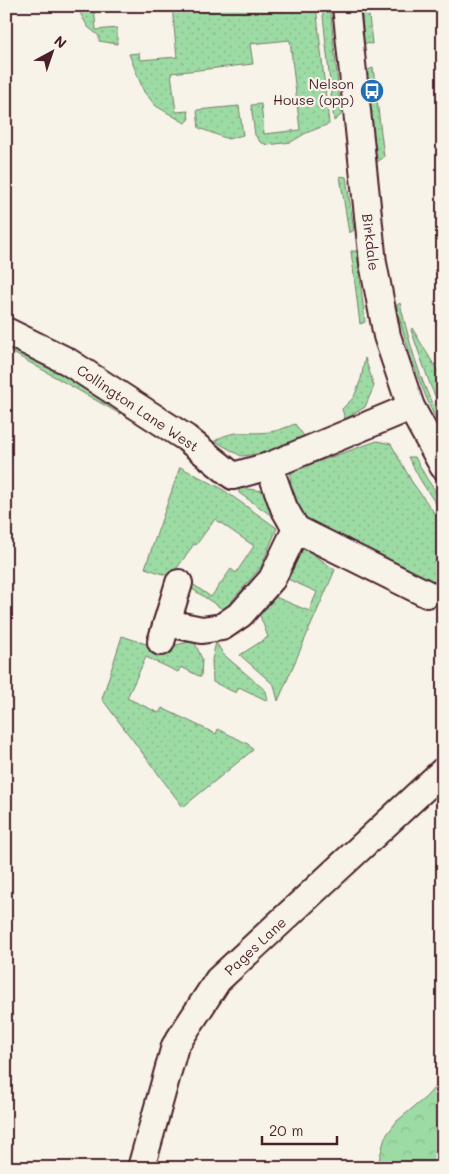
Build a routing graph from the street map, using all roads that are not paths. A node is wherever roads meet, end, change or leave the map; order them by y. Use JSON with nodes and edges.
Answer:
{"nodes":[{"id":1,"x":346,"y":6,"type":"edge"},
{"id":2,"x":6,"y":331,"type":"edge"},
{"id":3,"x":411,"y":407,"type":"junction"},
{"id":4,"x":269,"y":466,"type":"junction"},
{"id":5,"x":443,"y":466,"type":"edge"},
{"id":6,"x":296,"y":528,"type":"junction"},
{"id":7,"x":179,"y":583,"type":"dead end"},
{"id":8,"x":426,"y":594,"type":"dead end"},
{"id":9,"x":443,"y":771,"type":"edge"},
{"id":10,"x":141,"y":1168,"type":"edge"}],
"edges":[{"from":1,"to":3,"type":"street","name":"Birkdale"},
{"from":2,"to":4,"type":"street","name":"Collington Lane West"},
{"from":3,"to":4,"type":"street","name":"Collington Lane West"},
{"from":3,"to":5,"type":"street","name":"Birkdale"},
{"from":4,"to":6,"type":"street"},
{"from":6,"to":7,"type":"street"},
{"from":6,"to":8,"type":"street"},
{"from":9,"to":10,"type":"street","name":"Pages Lane"}]}
